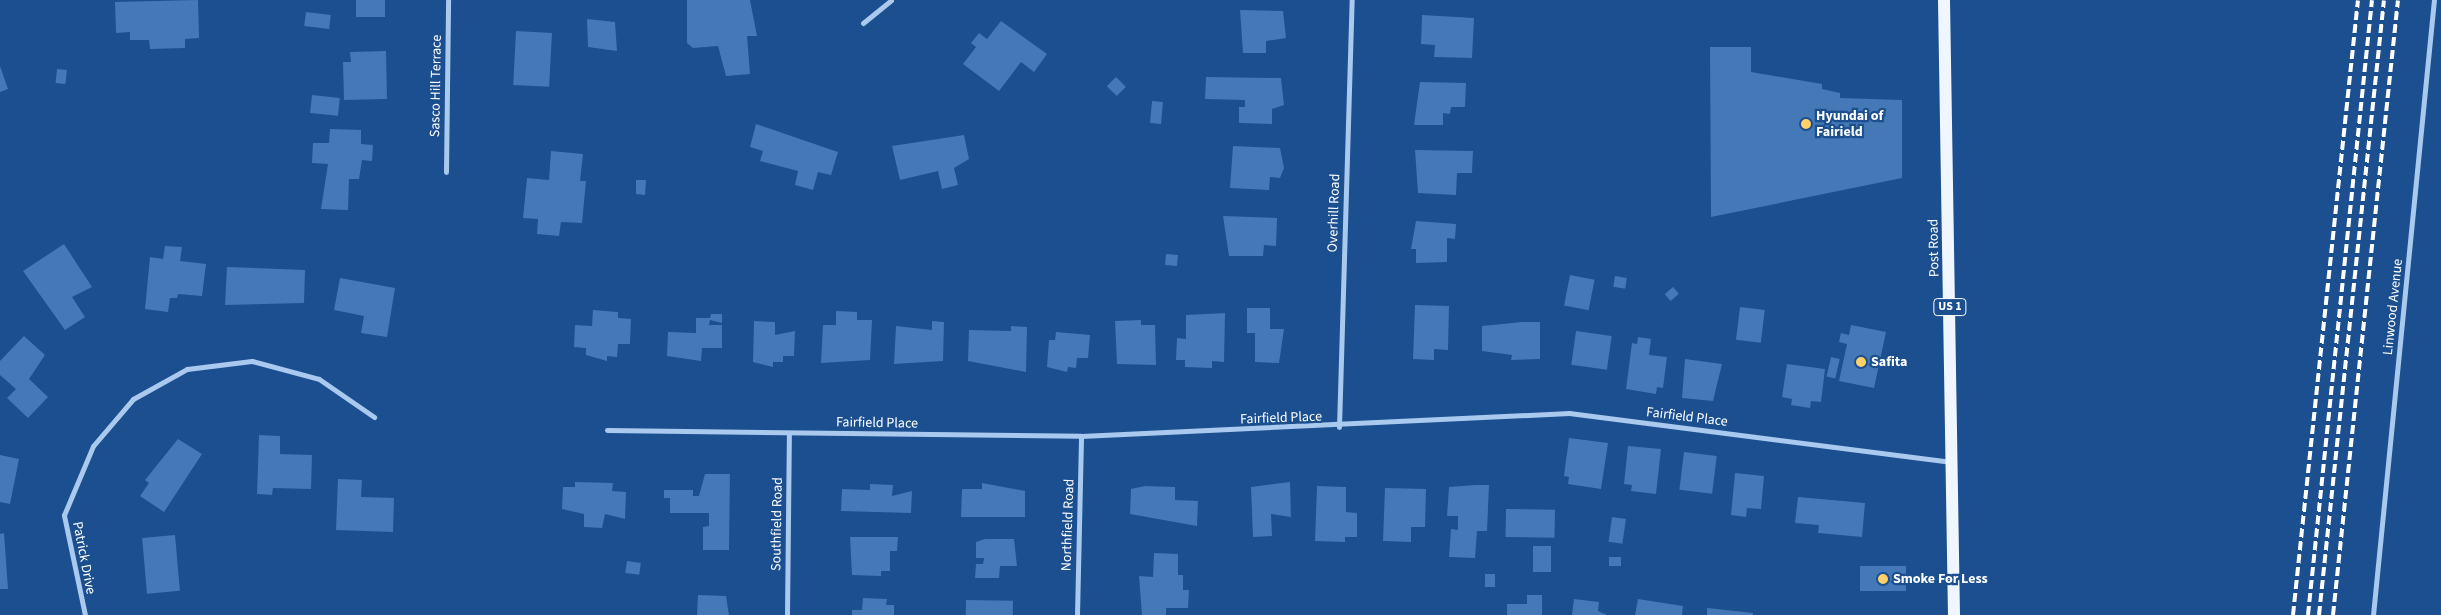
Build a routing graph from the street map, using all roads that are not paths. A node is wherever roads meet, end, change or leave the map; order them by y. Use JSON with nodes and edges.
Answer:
{"nodes":[{"id":1,"x":448,"y":0,"type":"edge"},
{"id":2,"x":891,"y":0,"type":"edge"},
{"id":3,"x":1352,"y":0,"type":"edge"},
{"id":4,"x":1944,"y":0,"type":"edge"},
{"id":5,"x":2434,"y":0,"type":"edge"},
{"id":6,"x":863,"y":23,"type":"dead end"},
{"id":7,"x":446,"y":172,"type":"dead end"},
{"id":8,"x":374,"y":417,"type":"dead end"},
{"id":9,"x":1339,"y":427,"type":"junction"},
{"id":10,"x":607,"y":430,"type":"dead end"},
{"id":11,"x":789,"y":434,"type":"junction"},
{"id":12,"x":1081,"y":436,"type":"junction"},
{"id":13,"x":1953,"y":463,"type":"junction"},
{"id":14,"x":85,"y":615,"type":"edge"},
{"id":15,"x":787,"y":615,"type":"edge"},
{"id":16,"x":1076,"y":615,"type":"edge"},
{"id":17,"x":1954,"y":615,"type":"edge"},
{"id":18,"x":2373,"y":615,"type":"edge"}],
"edges":[{"from":1,"to":7,"type":"street","name":"Sasco Hill Terrace"},
{"from":2,"to":6,"type":"street"},
{"from":3,"to":9,"type":"street","name":"Overhill Road"},
{"from":4,"to":13,"type":"main road","name":"Post Road","number":"US 1"},
{"from":5,"to":18,"type":"street","name":"Linwood Avenue"},
{"from":8,"to":14,"type":"street","name":"Patrick Drive"},
{"from":9,"to":12,"type":"street","name":"Fairfield Place"},
{"from":9,"to":13,"type":"street","name":"Fairfield Place"},
{"from":10,"to":11,"type":"street","name":"Fairfield Place"},
{"from":11,"to":12,"type":"street","name":"Fairfield Place"},
{"from":11,"to":15,"type":"street","name":"Southfield Road"},
{"from":12,"to":16,"type":"street","name":"Northfield Road"},
{"from":13,"to":17,"type":"main road","name":"Post Road","number":"US 1"}]}
